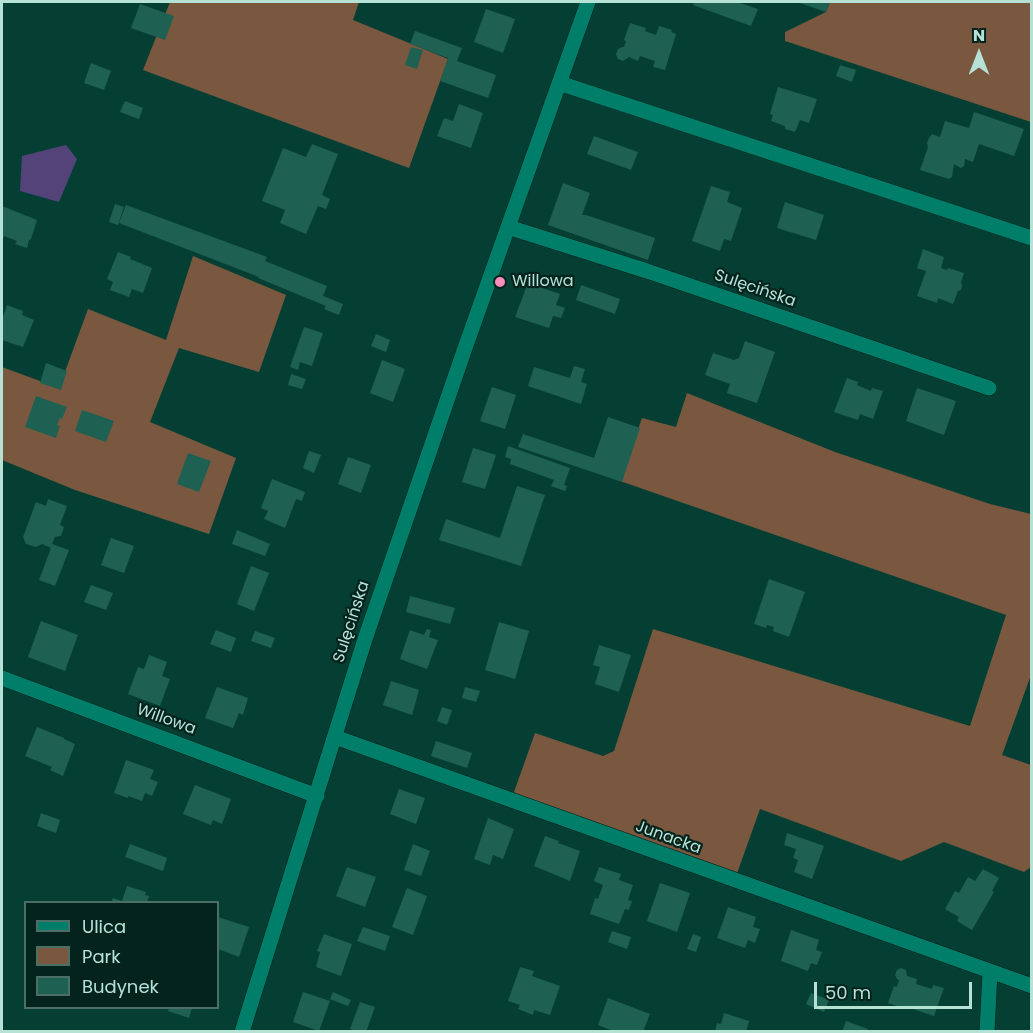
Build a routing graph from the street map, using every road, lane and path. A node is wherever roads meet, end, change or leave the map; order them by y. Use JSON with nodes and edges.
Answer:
{"nodes":[{"id":1,"x":588,"y":2,"type":"edge"},
{"id":2,"x":559,"y":83,"type":"junction"},
{"id":3,"x":508,"y":227,"type":"junction"},
{"id":4,"x":1032,"y":238,"type":"edge"},
{"id":5,"x":988,"y":388,"type":"dead end"},
{"id":6,"x":2,"y":678,"type":"edge"},
{"id":7,"x":335,"y":737,"type":"junction"},
{"id":8,"x":317,"y":796,"type":"junction"},
{"id":9,"x":990,"y":972,"type":"junction"},
{"id":10,"x":1032,"y":986,"type":"edge"},
{"id":11,"x":242,"y":1032,"type":"edge"},
{"id":12,"x":987,"y":1032,"type":"edge"}],
"edges":[{"from":1,"to":2,"type":"street","name":"Sulęcińska"},
{"from":2,"to":3,"type":"street","name":"Sulęcińska"},
{"from":2,"to":4,"type":"street"},
{"from":3,"to":5,"type":"street","name":"Sulęcińska"},
{"from":3,"to":7,"type":"street","name":"Sulęcińska"},
{"from":6,"to":8,"type":"street","name":"Willowa"},
{"from":7,"to":8,"type":"street","name":"Sulęcińska"},
{"from":7,"to":9,"type":"street","name":"Junacka"},
{"from":8,"to":11,"type":"street","name":"Sulęcińska"},
{"from":9,"to":10,"type":"street","name":"Junacka"},
{"from":9,"to":12,"type":"street"}]}
